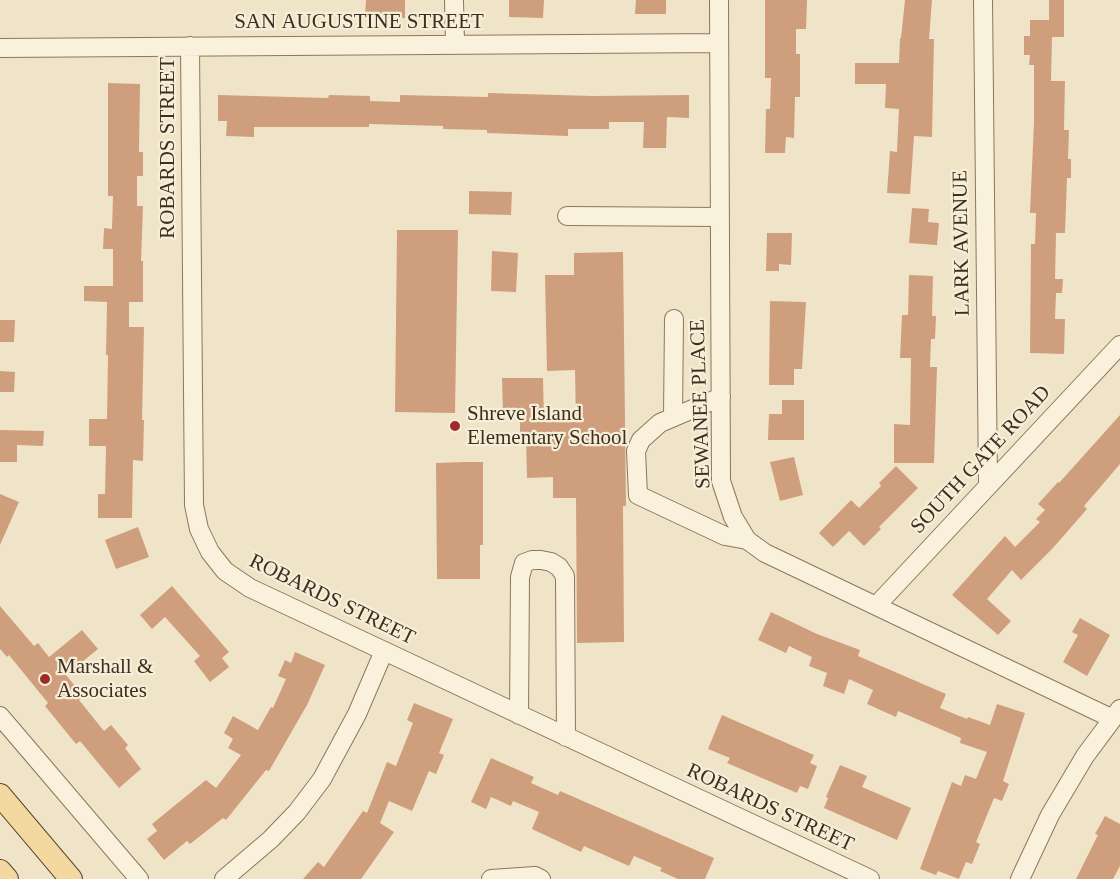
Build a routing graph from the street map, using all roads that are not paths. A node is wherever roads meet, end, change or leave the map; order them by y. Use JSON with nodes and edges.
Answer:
{"nodes":[{"id":1,"x":454,"y":0,"type":"edge"},
{"id":2,"x":719,"y":0,"type":"edge"},
{"id":3,"x":983,"y":0,"type":"edge"},
{"id":4,"x":454,"y":44,"type":"junction"},
{"id":5,"x":719,"y":44,"type":"junction"},
{"id":6,"x":190,"y":46,"type":"junction"},
{"id":7,"x":0,"y":48,"type":"edge"},
{"id":8,"x":567,"y":216,"type":"dead end"},
{"id":9,"x":720,"y":217,"type":"junction"},
{"id":10,"x":674,"y":319,"type":"dead end"},
{"id":11,"x":1120,"y":345,"type":"edge"},
{"id":12,"x":721,"y":397,"type":"junction"},
{"id":13,"x":673,"y":417,"type":"junction"},
{"id":14,"x":988,"y":485,"type":"junction"},
{"id":15,"x":747,"y":540,"type":"junction"},
{"id":16,"x":876,"y":606,"type":"junction"},
{"id":17,"x":384,"y":651,"type":"junction"},
{"id":18,"x":1116,"y":714,"type":"edge"},
{"id":19,"x":519,"y":715,"type":"junction"},
{"id":20,"x":0,"y":717,"type":"edge"},
{"id":21,"x":566,"y":737,"type":"junction"},
{"id":22,"x":0,"y":795,"type":"edge"},
{"id":23,"x":0,"y":871,"type":"edge"},
{"id":24,"x":7,"y":879,"type":"edge"},
{"id":25,"x":71,"y":879,"type":"edge"},
{"id":26,"x":139,"y":879,"type":"edge"},
{"id":27,"x":224,"y":879,"type":"edge"},
{"id":28,"x":491,"y":879,"type":"edge"},
{"id":29,"x":541,"y":879,"type":"edge"},
{"id":30,"x":870,"y":879,"type":"edge"},
{"id":31,"x":1020,"y":879,"type":"edge"}],
"edges":[{"from":1,"to":4,"type":"street"},
{"from":2,"to":5,"type":"street","name":"SEWANEE PLACE"},
{"from":3,"to":14,"type":"street","name":"LARK AVENUE"},
{"from":4,"to":5,"type":"street","name":"SAN AUGUSTINE STREET"},
{"from":4,"to":6,"type":"street","name":"SAN AUGUSTINE STREET"},
{"from":5,"to":9,"type":"street","name":"SEWANEE PLACE"},
{"from":6,"to":7,"type":"street","name":"SAN AUGUSTINE STREET"},
{"from":6,"to":17,"type":"street","name":"ROBARDS STREET"},
{"from":8,"to":9,"type":"street"},
{"from":9,"to":12,"type":"street","name":"SEWANEE PLACE"},
{"from":10,"to":13,"type":"street"},
{"from":11,"to":14,"type":"street","name":"SOUTH GATE ROAD"},
{"from":12,"to":13,"type":"street"},
{"from":12,"to":15,"type":"street","name":"SEWANEE PLACE"},
{"from":13,"to":15,"type":"street"},
{"from":14,"to":16,"type":"street","name":"SOUTH GATE ROAD"},
{"from":15,"to":16,"type":"street","name":"SEWANEE PLACE"},
{"from":16,"to":18,"type":"street","name":"SEWANEE PLACE"},
{"from":17,"to":19,"type":"street","name":"ROBARDS STREET"},
{"from":17,"to":27,"type":"street"},
{"from":18,"to":31,"type":"street"},
{"from":19,"to":21,"type":"street","name":"ROBARDS STREET"},
{"from":19,"to":21,"type":"street"},
{"from":20,"to":26,"type":"street"},
{"from":21,"to":30,"type":"street","name":"ROBARDS STREET"},
{"from":22,"to":25,"type":"main road"},
{"from":23,"to":24,"type":"main road"},
{"from":28,"to":29,"type":"street"}]}
